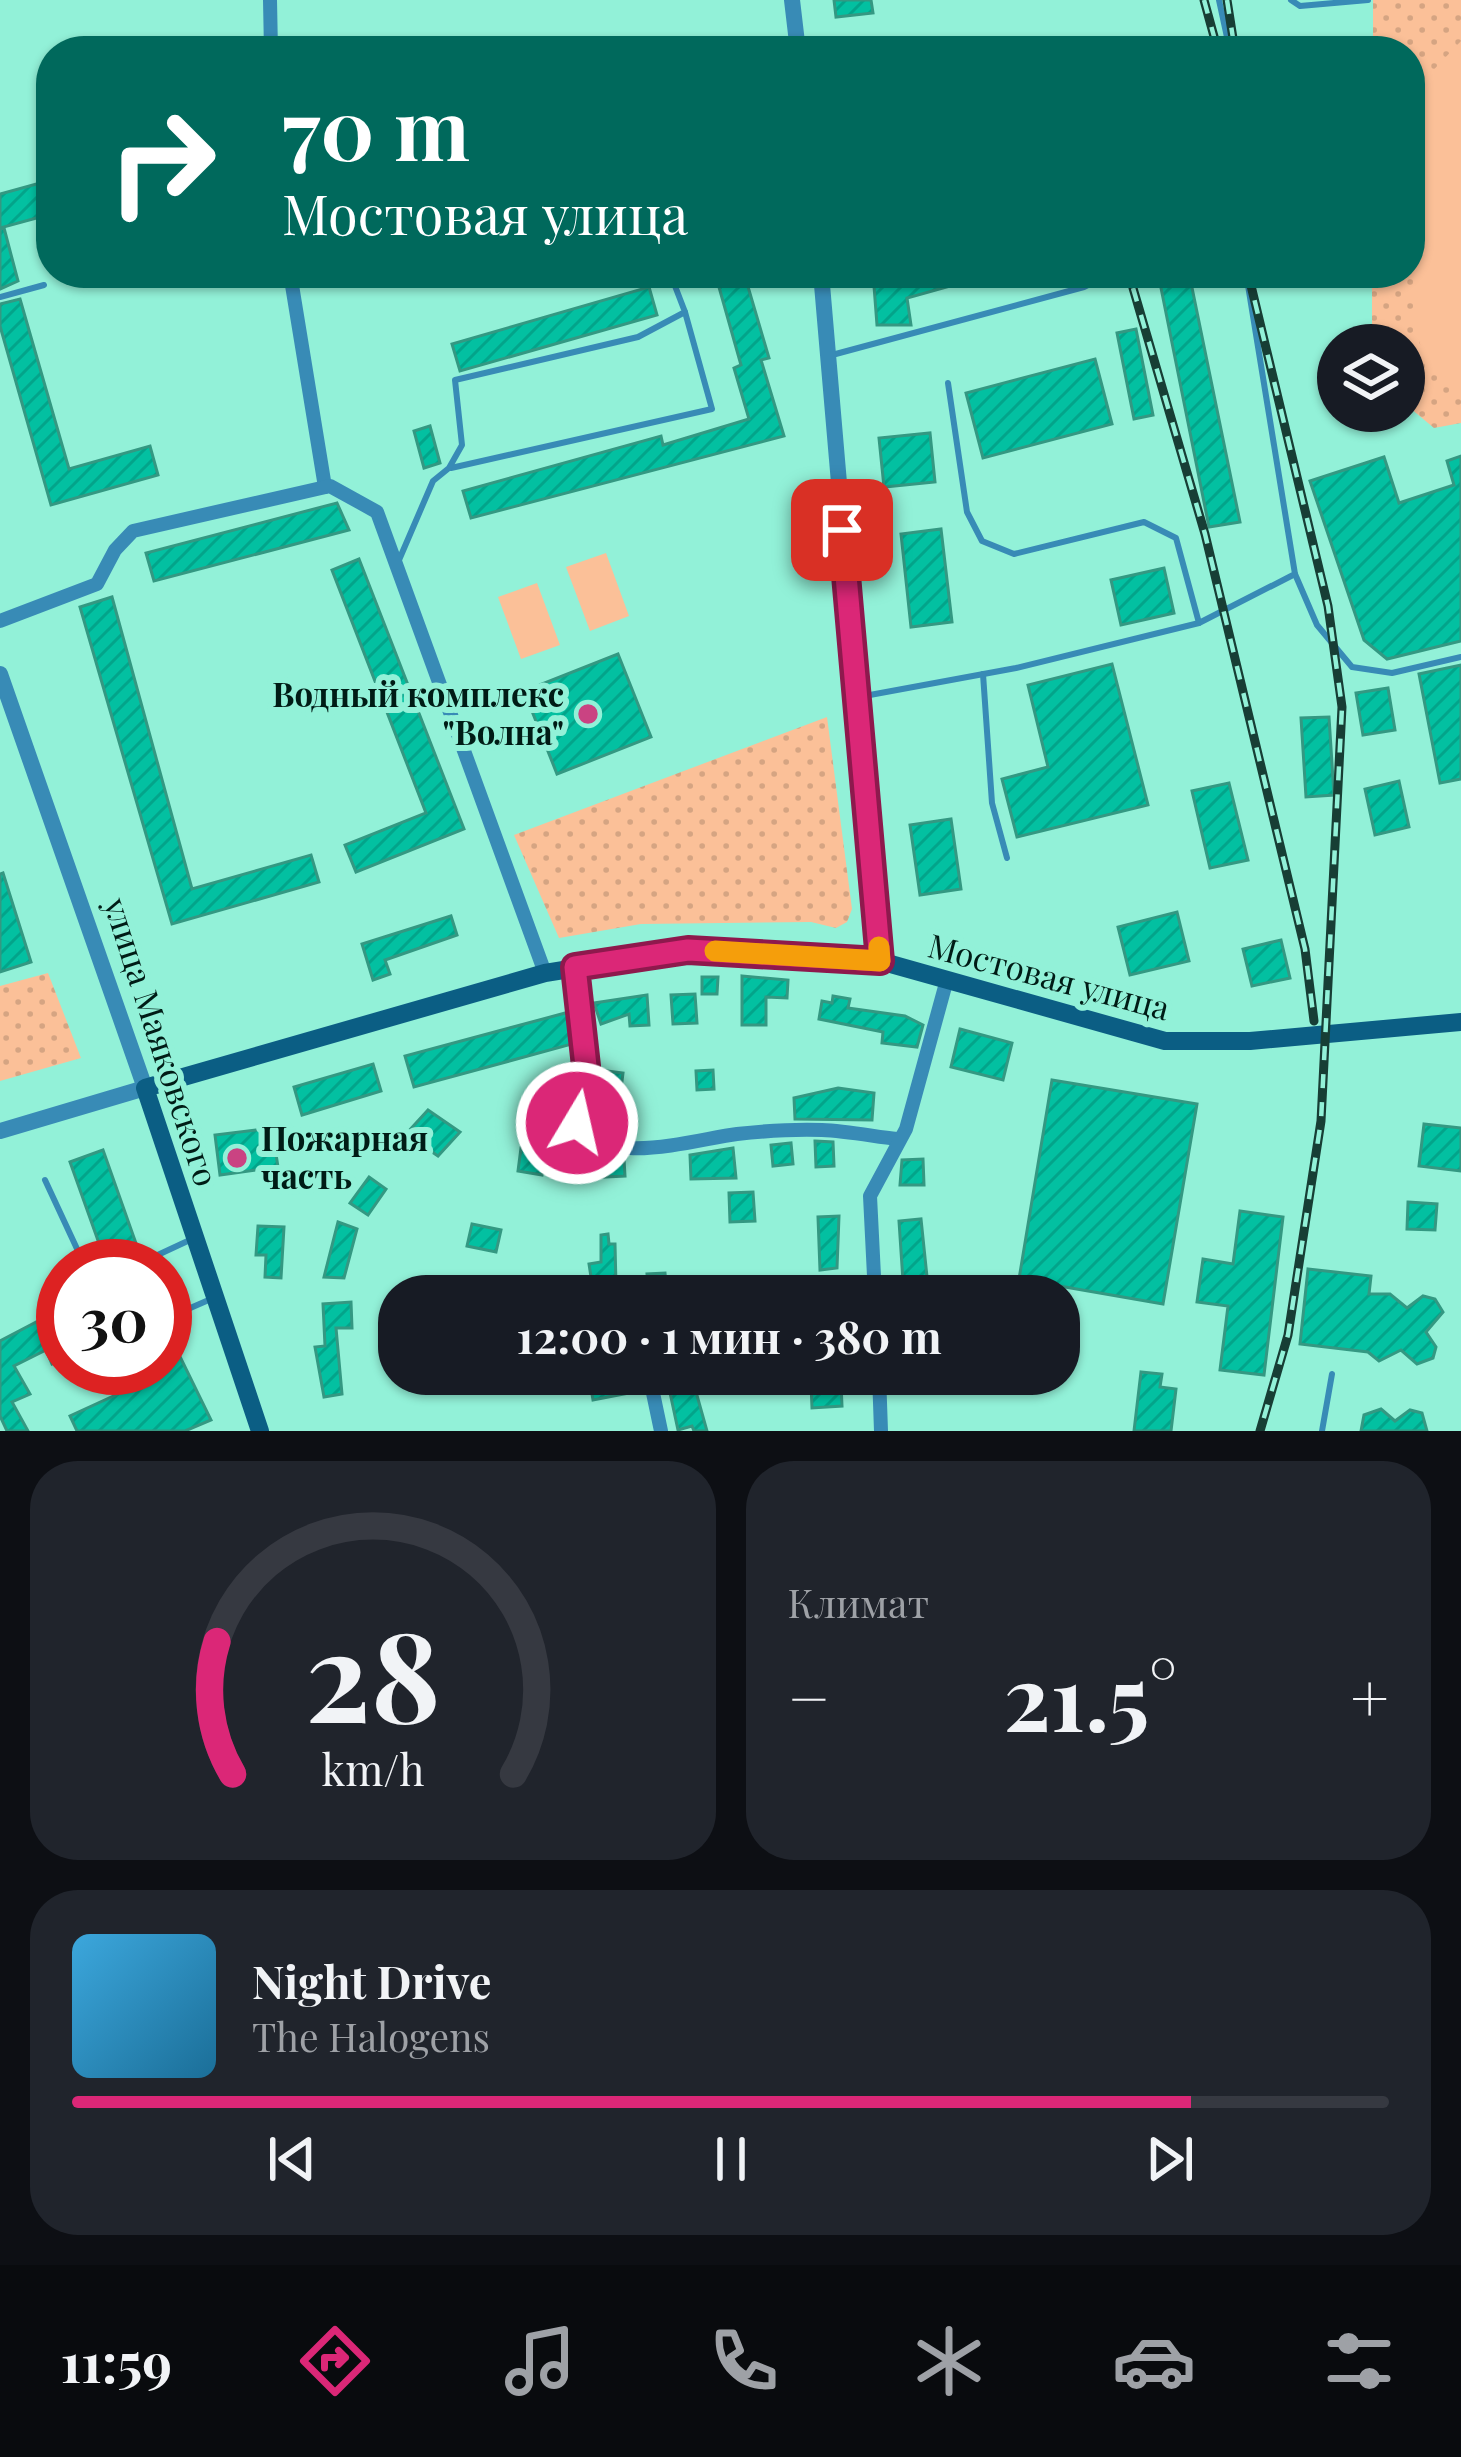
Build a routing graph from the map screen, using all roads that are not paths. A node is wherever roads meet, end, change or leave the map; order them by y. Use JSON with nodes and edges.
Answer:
{"nodes":[{"id":1,"x":270,"y":0,"type":"edge"},
{"id":2,"x":792,"y":0,"type":"edge"},
{"id":3,"x":1219,"y":0,"type":"edge"},
{"id":4,"x":1291,"y":0,"type":"edge"},
{"id":5,"x":1368,"y":0,"type":"edge"},
{"id":6,"x":271,"y":36,"type":"edge"},
{"id":7,"x":796,"y":36,"type":"edge"},
{"id":8,"x":1227,"y":36,"type":"edge"},
{"id":9,"x":36,"y":286,"type":"edge"},
{"id":10,"x":292,"y":288,"type":"edge"},
{"id":11,"x":676,"y":288,"type":"edge"},
{"id":12,"x":822,"y":288,"type":"edge"},
{"id":13,"x":1080,"y":288,"type":"edge"},
{"id":14,"x":1245,"y":288,"type":"edge"},
{"id":15,"x":0,"y":297,"type":"edge"},
{"id":16,"x":685,"y":312,"type":"junction"},
{"id":17,"x":828,"y":356,"type":"junction"},
{"id":18,"x":948,"y":383,"type":"dead end"},
{"id":19,"x":449,"y":468,"type":"junction"},
{"id":20,"x":325,"y":487,"type":"junction"},
{"id":21,"x":398,"y":563,"type":"junction"},
{"id":22,"x":1295,"y":574,"type":"junction"},
{"id":23,"x":0,"y":620,"type":"edge"},
{"id":24,"x":1199,"y":623,"type":"junction"},
{"id":25,"x":1461,"y":657,"type":"edge"},
{"id":26,"x":0,"y":674,"type":"edge"},
{"id":27,"x":983,"y":674,"type":"junction"},
{"id":28,"x":856,"y":698,"type":"junction"},
{"id":29,"x":7,"y":719,"type":"edge"},
{"id":30,"x":1007,"y":857,"type":"dead end"},
{"id":31,"x":880,"y":961,"type":"junction"},
{"id":32,"x":575,"y":967,"type":"junction"},
{"id":33,"x":545,"y":974,"type":"junction"},
{"id":34,"x":946,"y":983,"type":"junction"},
{"id":35,"x":1461,"y":1022,"type":"edge"},
{"id":36,"x":145,"y":1088,"type":"junction"},
{"id":37,"x":0,"y":1131,"type":"edge"},
{"id":38,"x":897,"y":1139,"type":"junction"},
{"id":39,"x":45,"y":1180,"type":"dead end"},
{"id":40,"x":196,"y":1238,"type":"junction"},
{"id":41,"x":72,"y":1239,"type":"edge"},
{"id":42,"x":192,"y":1240,"type":"edge"},
{"id":43,"x":874,"y":1275,"type":"edge"},
{"id":44,"x":214,"y":1298,"type":"junction"},
{"id":45,"x":192,"y":1307,"type":"edge"},
{"id":46,"x":1332,"y":1374,"type":"dead end"},
{"id":47,"x":653,"y":1395,"type":"edge"},
{"id":48,"x":880,"y":1395,"type":"edge"},
{"id":49,"x":260,"y":1431,"type":"edge"},
{"id":50,"x":661,"y":1431,"type":"edge"},
{"id":51,"x":881,"y":1431,"type":"edge"},
{"id":52,"x":1322,"y":1431,"type":"edge"}],
"edges":[{"from":1,"to":6,"type":"street"},
{"from":2,"to":7,"type":"street"},
{"from":3,"to":8,"type":"lane"},
{"from":4,"to":5,"type":"lane"},
{"from":9,"to":15,"type":"lane"},
{"from":10,"to":20,"type":"street"},
{"from":11,"to":16,"type":"lane"},
{"from":12,"to":17,"type":"street"},
{"from":13,"to":17,"type":"lane"},
{"from":14,"to":22,"type":"lane"},
{"from":16,"to":19,"type":"lane"},
{"from":16,"to":19,"type":"lane"},
{"from":17,"to":28,"type":"street"},
{"from":18,"to":24,"type":"lane"},
{"from":19,"to":21,"type":"lane"},
{"from":20,"to":21,"type":"street"},
{"from":20,"to":23,"type":"street"},
{"from":21,"to":33,"type":"street"},
{"from":22,"to":24,"type":"lane"},
{"from":22,"to":25,"type":"lane"},
{"from":24,"to":27,"type":"lane"},
{"from":26,"to":29,"type":"street","name":"улица Маяковского"},
{"from":27,"to":28,"type":"lane"},
{"from":27,"to":30,"type":"lane"},
{"from":28,"to":31,"type":"street"},
{"from":29,"to":36,"type":"street","name":"улица Маяковского"},
{"from":31,"to":32,"type":"main road","name":"Мостовая улица"},
{"from":31,"to":34,"type":"main road","name":"Мостовая улица"},
{"from":32,"to":33,"type":"main road","name":"Мостовая улица"},
{"from":32,"to":38,"type":"street"},
{"from":33,"to":36,"type":"main road","name":"Мостовая улица"},
{"from":34,"to":35,"type":"main road","name":"Мостовая улица"},
{"from":34,"to":38,"type":"street"},
{"from":36,"to":37,"type":"street","name":"Мостовая улица"},
{"from":36,"to":40,"type":"main road","name":"улица Маяковского"},
{"from":38,"to":43,"type":"street"},
{"from":39,"to":41,"type":"lane"},
{"from":40,"to":42,"type":"lane"},
{"from":40,"to":44,"type":"main road","name":"улица Маяковского"},
{"from":44,"to":45,"type":"lane"},
{"from":44,"to":49,"type":"main road","name":"улица Маяковского"},
{"from":46,"to":52,"type":"lane"},
{"from":47,"to":50,"type":"street"},
{"from":48,"to":51,"type":"street"}]}
